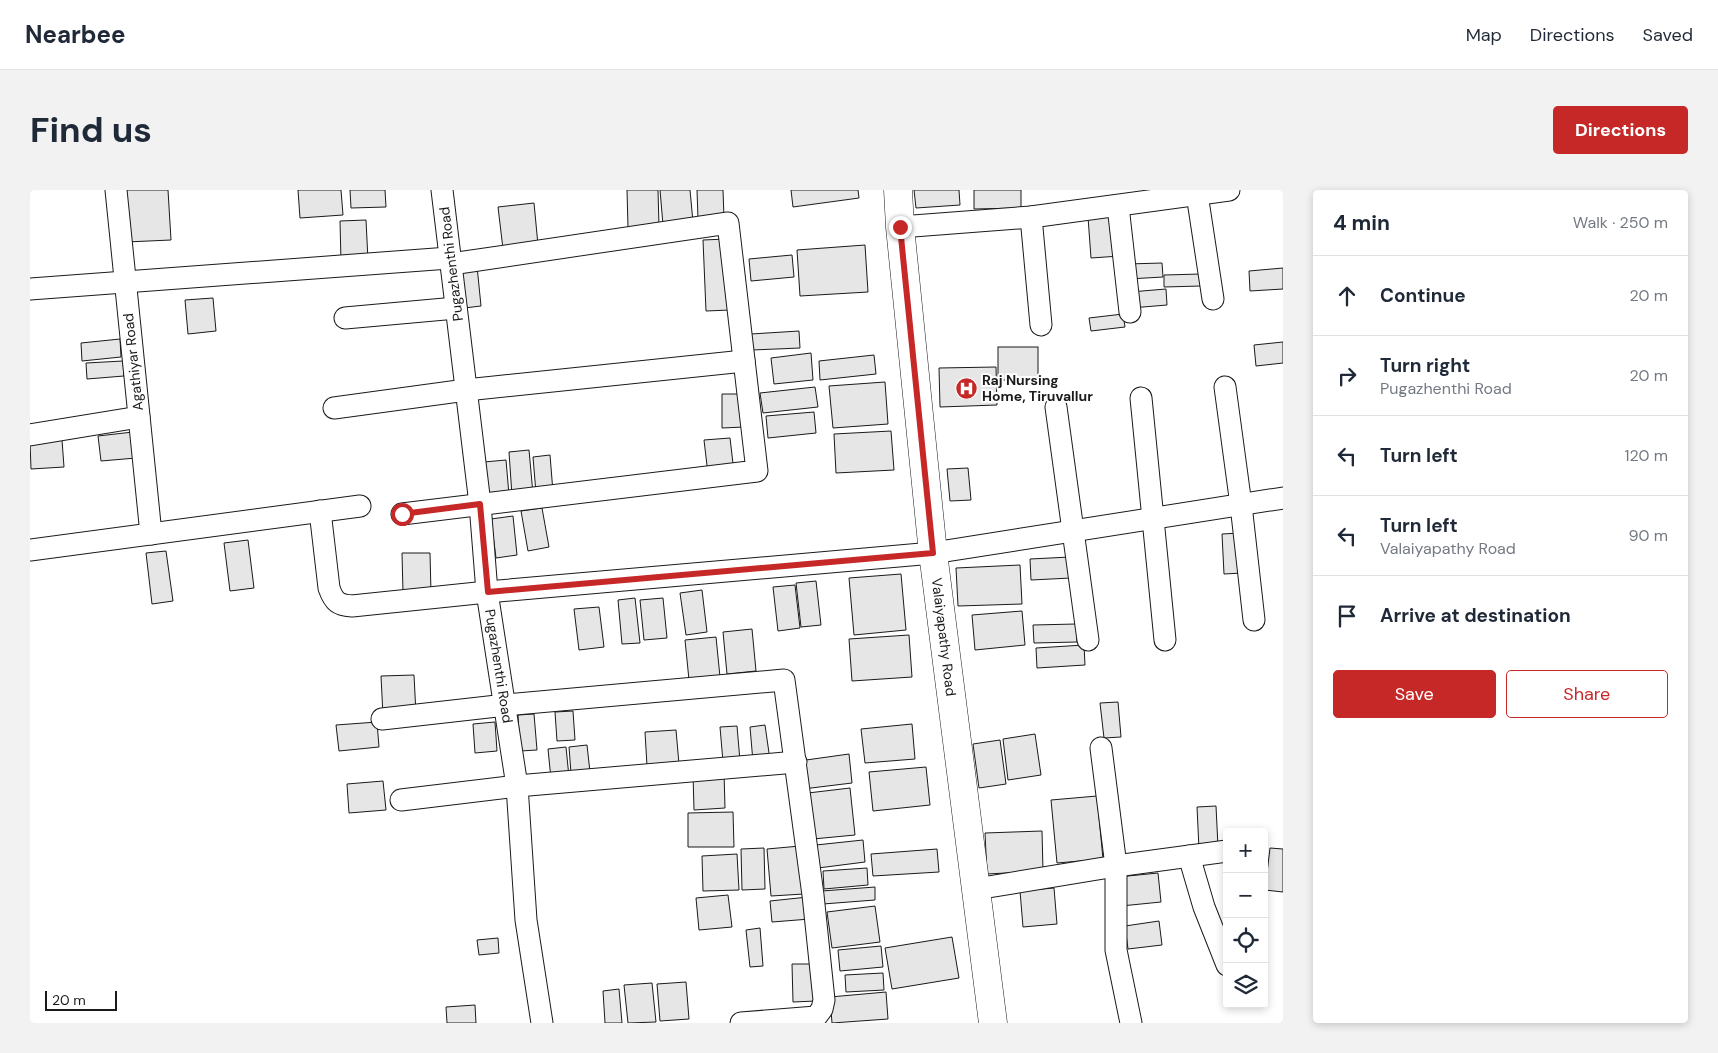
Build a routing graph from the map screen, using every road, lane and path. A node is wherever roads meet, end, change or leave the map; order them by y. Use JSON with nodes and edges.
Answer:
{"nodes":[{"id":1,"x":116,"y":190,"type":"edge"},
{"id":2,"x":442,"y":190,"type":"edge"},
{"id":3,"x":898,"y":190,"type":"edge"},
{"id":4,"x":1228,"y":190,"type":"edge"},
{"id":5,"x":1198,"y":194,"type":"junction"},
{"id":6,"x":1118,"y":206,"type":"junction"},
{"id":7,"x":1031,"y":217,"type":"junction"},
{"id":8,"x":900,"y":227,"type":"junction"},
{"id":9,"x":450,"y":261,"type":"junction"},
{"id":10,"x":125,"y":282,"type":"junction"},
{"id":11,"x":30,"y":289,"type":"edge"},
{"id":12,"x":1214,"y":299,"type":"dead end"},
{"id":13,"x":456,"y":308,"type":"junction"},
{"id":14,"x":1130,"y":312,"type":"dead end"},
{"id":15,"x":345,"y":318,"type":"dead end"},
{"id":16,"x":1041,"y":325,"type":"dead end"},
{"id":17,"x":744,"y":360,"type":"junction"},
{"id":18,"x":1225,"y":387,"type":"dead end"},
{"id":19,"x":466,"y":390,"type":"junction"},
{"id":20,"x":1141,"y":398,"type":"dead end"},
{"id":21,"x":1056,"y":407,"type":"dead end"},
{"id":22,"x":334,"y":408,"type":"dead end"},
{"id":23,"x":138,"y":417,"type":"junction"},
{"id":24,"x":30,"y":435,"type":"edge"},
{"id":25,"x":1283,"y":498,"type":"edge"},
{"id":26,"x":480,"y":504,"type":"junction"},
{"id":27,"x":1241,"y":505,"type":"junction"},
{"id":28,"x":360,"y":506,"type":"dead end"},
{"id":29,"x":320,"y":511,"type":"junction"},
{"id":30,"x":402,"y":514,"type":"dead end"},
{"id":31,"x":1153,"y":519,"type":"junction"},
{"id":32,"x":1072,"y":531,"type":"junction"},
{"id":33,"x":151,"y":534,"type":"junction"},
{"id":34,"x":30,"y":550,"type":"edge"},
{"id":35,"x":933,"y":553,"type":"junction"},
{"id":36,"x":488,"y":592,"type":"junction"},
{"id":37,"x":1254,"y":620,"type":"dead end"},
{"id":38,"x":1088,"y":640,"type":"dead end"},
{"id":39,"x":1165,"y":640,"type":"dead end"},
{"id":40,"x":506,"y":704,"type":"junction"},
{"id":41,"x":382,"y":719,"type":"dead end"},
{"id":42,"x":1101,"y":748,"type":"dead end"},
{"id":43,"x":796,"y":762,"type":"junction"},
{"id":44,"x":517,"y":786,"type":"junction"},
{"id":45,"x":401,"y":800,"type":"dead end"},
{"id":46,"x":1223,"y":852,"type":"edge"},
{"id":47,"x":1189,"y":856,"type":"junction"},
{"id":48,"x":1116,"y":866,"type":"junction"},
{"id":49,"x":976,"y":889,"type":"junction"},
{"id":50,"x":1226,"y":963,"type":"edge"},
{"id":51,"x":542,"y":1023,"type":"edge"},
{"id":52,"x":741,"y":1023,"type":"edge"},
{"id":53,"x":993,"y":1023,"type":"edge"},
{"id":54,"x":1131,"y":1023,"type":"edge"}],
"edges":[{"from":1,"to":10,"type":"street","name":"Agathiyar Road"},
{"from":2,"to":9,"type":"street","name":"Pugazhenthi Road"},
{"from":3,"to":8,"type":"main road","name":"Valaiyapathy Road"},
{"from":4,"to":5,"type":"street"},
{"from":5,"to":6,"type":"street"},
{"from":5,"to":12,"type":"street"},
{"from":6,"to":7,"type":"street"},
{"from":6,"to":14,"type":"street"},
{"from":7,"to":8,"type":"street"},
{"from":7,"to":16,"type":"street"},
{"from":8,"to":35,"type":"main road","name":"Valaiyapathy Road"},
{"from":9,"to":10,"type":"street"},
{"from":9,"to":13,"type":"street","name":"Pugazhenthi Road"},
{"from":9,"to":17,"type":"street"},
{"from":10,"to":11,"type":"street"},
{"from":10,"to":23,"type":"street","name":"Agathiyar Road"},
{"from":13,"to":15,"type":"street"},
{"from":13,"to":19,"type":"street","name":"Pugazhenthi Road"},
{"from":17,"to":19,"type":"street"},
{"from":17,"to":26,"type":"street"},
{"from":18,"to":27,"type":"street"},
{"from":19,"to":22,"type":"street"},
{"from":19,"to":26,"type":"street","name":"Pugazhenthi Road"},
{"from":20,"to":31,"type":"street"},
{"from":21,"to":32,"type":"street"},
{"from":23,"to":24,"type":"street"},
{"from":23,"to":33,"type":"street","name":"Agathiyar Road"},
{"from":25,"to":27,"type":"street"},
{"from":26,"to":30,"type":"street"},
{"from":26,"to":36,"type":"street","name":"Pugazhenthi Road"},
{"from":27,"to":31,"type":"street"},
{"from":27,"to":37,"type":"street"},
{"from":28,"to":29,"type":"street"},
{"from":29,"to":33,"type":"street"},
{"from":29,"to":36,"type":"street"},
{"from":31,"to":32,"type":"street"},
{"from":31,"to":39,"type":"street"},
{"from":32,"to":35,"type":"street"},
{"from":32,"to":38,"type":"street"},
{"from":33,"to":34,"type":"street"},
{"from":35,"to":36,"type":"street"},
{"from":35,"to":49,"type":"main road","name":"Valaiyapathy Road"},
{"from":36,"to":40,"type":"street","name":"Pugazhenthi Road"},
{"from":40,"to":41,"type":"street"},
{"from":40,"to":43,"type":"street"},
{"from":40,"to":44,"type":"street","name":"Pugazhenthi Road"},
{"from":42,"to":48,"type":"street"},
{"from":43,"to":44,"type":"street"},
{"from":43,"to":52,"type":"street"},
{"from":44,"to":45,"type":"street"},
{"from":44,"to":51,"type":"street","name":"Pugazhenthi Road"},
{"from":46,"to":47,"type":"street"},
{"from":47,"to":48,"type":"street"},
{"from":47,"to":50,"type":"street"},
{"from":48,"to":49,"type":"street"},
{"from":48,"to":54,"type":"street"},
{"from":49,"to":53,"type":"main road","name":"Valaiyapathy Road"}]}
